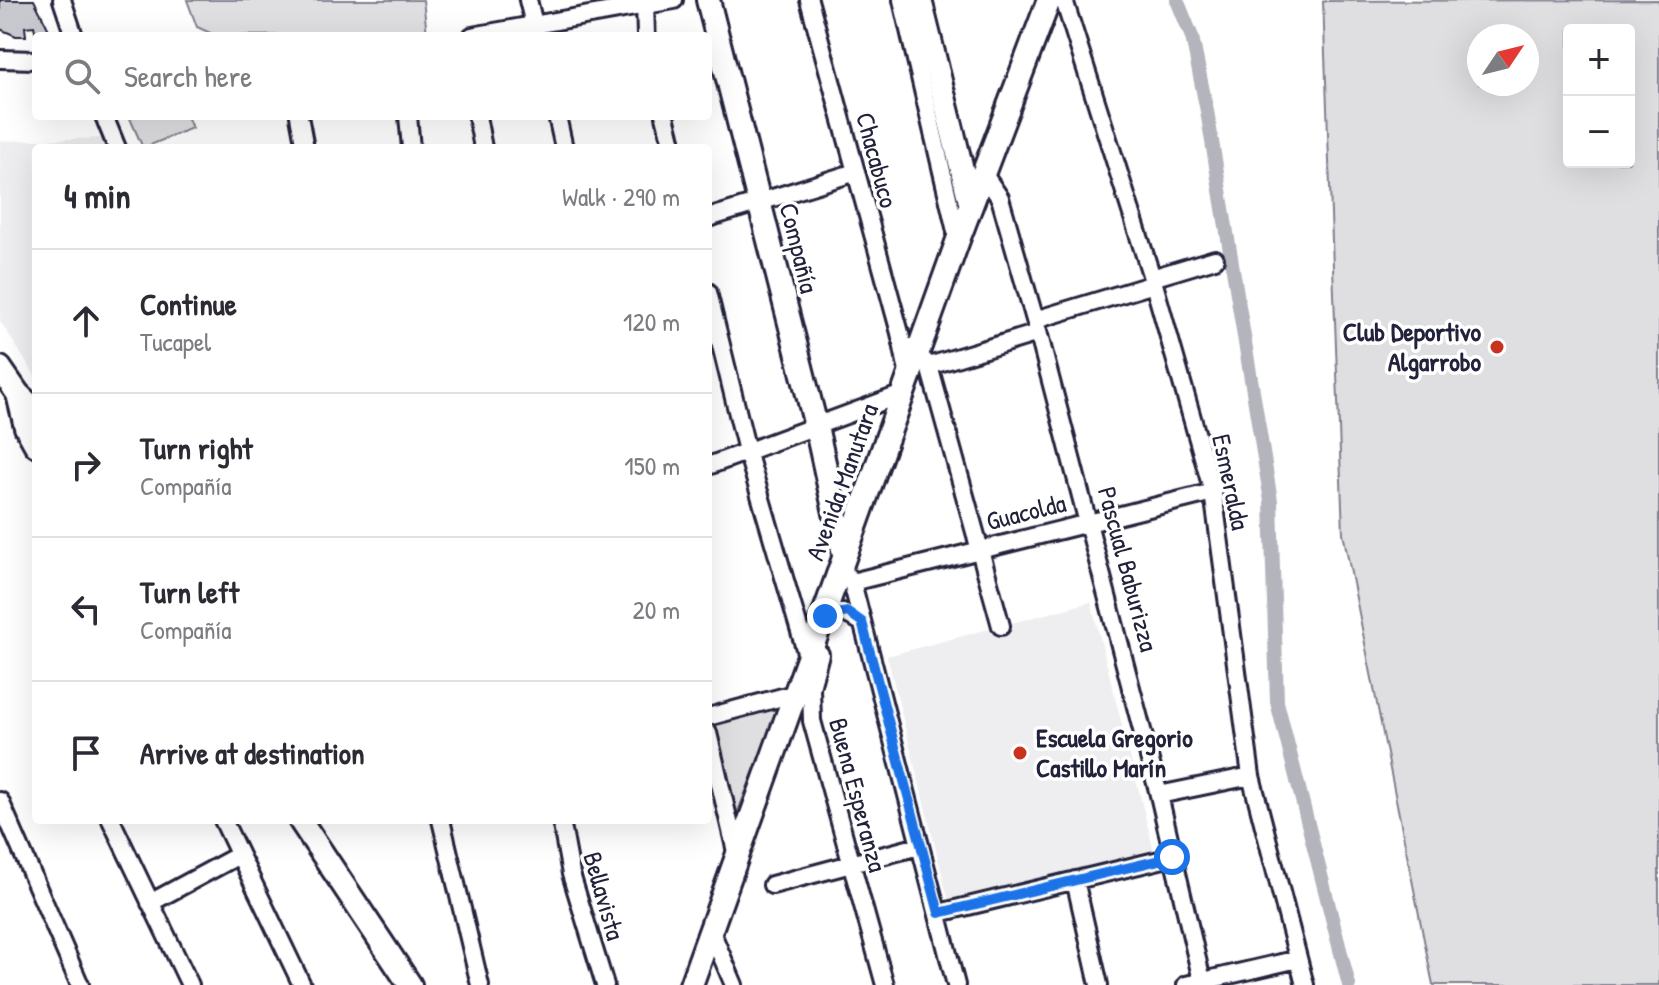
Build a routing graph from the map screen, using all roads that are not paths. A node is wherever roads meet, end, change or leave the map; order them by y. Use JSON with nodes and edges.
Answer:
{"nodes":[{"id":1,"x":62,"y":0,"type":"edge"},
{"id":2,"x":528,"y":0,"type":"edge"},
{"id":3,"x":674,"y":0,"type":"edge"},
{"id":4,"x":708,"y":0,"type":"edge"},
{"id":5,"x":809,"y":0,"type":"edge"},
{"id":6,"x":902,"y":0,"type":"edge"},
{"id":7,"x":920,"y":0,"type":"edge"},
{"id":8,"x":1049,"y":0,"type":"edge"},
{"id":9,"x":1064,"y":0,"type":"edge"},
{"id":10,"x":644,"y":3,"type":"edge"},
{"id":11,"x":536,"y":30,"type":"edge"},
{"id":12,"x":73,"y":32,"type":"edge"},
{"id":13,"x":515,"y":32,"type":"edge"},
{"id":14,"x":646,"y":32,"type":"edge"},
{"id":15,"x":0,"y":59,"type":"edge"},
{"id":16,"x":32,"y":60,"type":"edge"},
{"id":17,"x":106,"y":120,"type":"edge"},
{"id":18,"x":300,"y":120,"type":"edge"},
{"id":19,"x":408,"y":120,"type":"edge"},
{"id":20,"x":478,"y":120,"type":"edge"},
{"id":21,"x":558,"y":120,"type":"edge"},
{"id":22,"x":666,"y":120,"type":"edge"},
{"id":23,"x":952,"y":131,"type":"junction"},
{"id":24,"x":997,"y":138,"type":"junction"},
{"id":25,"x":115,"y":144,"type":"edge"},
{"id":26,"x":304,"y":144,"type":"edge"},
{"id":27,"x":411,"y":144,"type":"edge"},
{"id":28,"x":482,"y":144,"type":"edge"},
{"id":29,"x":563,"y":144,"type":"edge"},
{"id":30,"x":672,"y":144,"type":"edge"},
{"id":31,"x":856,"y":172,"type":"junction"},
{"id":32,"x":983,"y":173,"type":"junction"},
{"id":33,"x":758,"y":200,"type":"junction"},
{"id":34,"x":971,"y":206,"type":"junction"},
{"id":35,"x":712,"y":217,"type":"edge"},
{"id":36,"x":958,"y":240,"type":"junction"},
{"id":37,"x":1215,"y":259,"type":"dead end"},
{"id":38,"x":1153,"y":281,"type":"junction"},
{"id":39,"x":712,"y":308,"type":"edge"},
{"id":40,"x":1036,"y":327,"type":"junction"},
{"id":41,"x":900,"y":333,"type":"junction"},
{"id":42,"x":924,"y":361,"type":"junction"},
{"id":43,"x":0,"y":368,"type":"edge"},
{"id":44,"x":907,"y":386,"type":"junction"},
{"id":45,"x":18,"y":394,"type":"junction"},
{"id":46,"x":32,"y":407,"type":"edge"},
{"id":47,"x":816,"y":426,"type":"junction"},
{"id":48,"x":32,"y":438,"type":"edge"},
{"id":49,"x":747,"y":451,"type":"junction"},
{"id":50,"x":712,"y":464,"type":"edge"},
{"id":51,"x":1213,"y":492,"type":"junction"},
{"id":52,"x":835,"y":511,"type":"junction"},
{"id":53,"x":858,"y":519,"type":"junction"},
{"id":54,"x":1086,"y":522,"type":"junction"},
{"id":55,"x":980,"y":548,"type":"junction"},
{"id":56,"x":846,"y":568,"type":"junction"},
{"id":57,"x":825,"y":616,"type":"junction"},
{"id":58,"x":862,"y":622,"type":"junction"},
{"id":59,"x":1001,"y":626,"type":"dead end"},
{"id":60,"x":808,"y":659,"type":"junction"},
{"id":61,"x":797,"y":693,"type":"junction"},
{"id":62,"x":712,"y":716,"type":"edge"},
{"id":63,"x":712,"y":750,"type":"edge"},
{"id":64,"x":1251,"y":776,"type":"junction"},
{"id":65,"x":1159,"y":795,"type":"junction"},
{"id":66,"x":0,"y":801,"type":"edge"},
{"id":67,"x":113,"y":824,"type":"edge"},
{"id":68,"x":225,"y":824,"type":"edge"},
{"id":69,"x":303,"y":824,"type":"edge"},
{"id":70,"x":442,"y":824,"type":"edge"},
{"id":71,"x":562,"y":824,"type":"edge"},
{"id":72,"x":919,"y":846,"type":"junction"},
{"id":73,"x":239,"y":855,"type":"junction"},
{"id":74,"x":737,"y":856,"type":"junction"},
{"id":75,"x":1172,"y":857,"type":"junction"},
{"id":76,"x":851,"y":862,"type":"junction"},
{"id":77,"x":1075,"y":880,"type":"junction"},
{"id":78,"x":772,"y":885,"type":"dead end"},
{"id":79,"x":150,"y":903,"type":"junction"},
{"id":80,"x":939,"y":913,"type":"junction"},
{"id":81,"x":711,"y":931,"type":"junction"},
{"id":82,"x":1298,"y":959,"type":"junction"},
{"id":83,"x":1197,"y":983,"type":"edge"},
{"id":84,"x":299,"y":984,"type":"edge"},
{"id":85,"x":80,"y":985,"type":"edge"},
{"id":86,"x":190,"y":985,"type":"edge"},
{"id":87,"x":410,"y":985,"type":"edge"},
{"id":88,"x":480,"y":985,"type":"edge"},
{"id":89,"x":605,"y":985,"type":"edge"},
{"id":90,"x":691,"y":985,"type":"edge"},
{"id":91,"x":734,"y":985,"type":"edge"},
{"id":92,"x":885,"y":985,"type":"edge"},
{"id":93,"x":956,"y":985,"type":"edge"},
{"id":94,"x":1099,"y":985,"type":"edge"},
{"id":95,"x":1305,"y":985,"type":"edge"}],
"edges":[{"from":1,"to":12,"type":"street"},
{"from":2,"to":11,"type":"street"},
{"from":3,"to":10,"type":"street"},
{"from":4,"to":33,"type":"main road","name":"Compañía"},
{"from":5,"to":31,"type":"street","name":"Chacabuco"},
{"from":6,"to":36,"type":"street"},
{"from":7,"to":23,"type":"main road"},
{"from":8,"to":24,"type":"main road","name":"Avenida Manutara"},
{"from":9,"to":38,"type":"street","name":"Esmeralda"},
{"from":10,"to":11,"type":"street"},
{"from":10,"to":14,"type":"street"},
{"from":11,"to":13,"type":"street"},
{"from":15,"to":16,"type":"street"},
{"from":17,"to":25,"type":"street"},
{"from":18,"to":26,"type":"street"},
{"from":19,"to":27,"type":"street"},
{"from":20,"to":28,"type":"street"},
{"from":21,"to":29,"type":"street"},
{"from":22,"to":30,"type":"street"},
{"from":23,"to":24,"type":"main road"},
{"from":23,"to":34,"type":"main road"},
{"from":24,"to":32,"type":"main road","name":"Avenida Manutara"},
{"from":31,"to":33,"type":"street"},
{"from":31,"to":41,"type":"street","name":"Chacabuco"},
{"from":32,"to":34,"type":"main road","name":"Avenida Manutara"},
{"from":32,"to":40,"type":"street","name":"Pascual Baburizza"},
{"from":33,"to":35,"type":"street"},
{"from":33,"to":47,"type":"main road","name":"Compañía"},
{"from":34,"to":36,"type":"main road","name":"Avenida Manutara"},
{"from":36,"to":42,"type":"main road","name":"Avenida Manutara"},
{"from":37,"to":38,"type":"street"},
{"from":38,"to":40,"type":"street"},
{"from":38,"to":51,"type":"street","name":"Esmeralda"},
{"from":39,"to":49,"type":"street"},
{"from":40,"to":42,"type":"street"},
{"from":40,"to":54,"type":"street","name":"Pascual Baburizza"},
{"from":41,"to":42,"type":"street","name":"Chacabuco"},
{"from":41,"to":44,"type":"street","name":"Chacabuco"},
{"from":42,"to":44,"type":"main road","name":"Avenida Manutara"},
{"from":42,"to":55,"type":"street","name":"Chacabuco"},
{"from":43,"to":45,"type":"main road"},
{"from":44,"to":47,"type":"street"},
{"from":44,"to":53,"type":"main road","name":"Avenida Manutara"},
{"from":45,"to":46,"type":"main road"},
{"from":45,"to":48,"type":"main road"},
{"from":47,"to":49,"type":"street"},
{"from":47,"to":52,"type":"main road","name":"Compañía"},
{"from":49,"to":50,"type":"street"},
{"from":49,"to":60,"type":"street"},
{"from":51,"to":54,"type":"street","name":"Guacolda"},
{"from":51,"to":64,"type":"street","name":"Esmeralda"},
{"from":52,"to":53,"type":"main road"},
{"from":52,"to":56,"type":"main road","name":"Compañía"},
{"from":53,"to":56,"type":"main road","name":"Avenida Manutara"},
{"from":54,"to":55,"type":"street","name":"Guacolda"},
{"from":54,"to":65,"type":"street","name":"Pascual Baburizza"},
{"from":55,"to":56,"type":"street","name":"Guacolda"},
{"from":55,"to":59,"type":"street","name":"Chacabuco"},
{"from":56,"to":57,"type":"main road","name":"Avenida Manutara"},
{"from":56,"to":58,"type":"street","name":"Compañía"},
{"from":57,"to":58,"type":"street"},
{"from":57,"to":60,"type":"main road","name":"Avenida Manutara"},
{"from":57,"to":76,"type":"street","name":"Buena Esperanza"},
{"from":58,"to":72,"type":"street","name":"Compañía"},
{"from":60,"to":61,"type":"main road","name":"Avenida Manutara"},
{"from":61,"to":62,"type":"street"},
{"from":61,"to":74,"type":"main road","name":"Avenida Manutara"},
{"from":63,"to":74,"type":"street"},
{"from":64,"to":65,"type":"street"},
{"from":64,"to":82,"type":"street","name":"Esmeralda"},
{"from":65,"to":75,"type":"street","name":"Pascual Baburizza"},
{"from":66,"to":85,"type":"street"},
{"from":67,"to":79,"type":"street"},
{"from":68,"to":73,"type":"street"},
{"from":69,"to":87,"type":"main road"},
{"from":70,"to":88,"type":"street"},
{"from":71,"to":89,"type":"street","name":"Bellavista"},
{"from":72,"to":76,"type":"street"},
{"from":72,"to":80,"type":"street","name":"Compañía"},
{"from":73,"to":79,"type":"street"},
{"from":73,"to":84,"type":"street"},
{"from":74,"to":81,"type":"main road","name":"Avenida Manutara"},
{"from":75,"to":77,"type":"street"},
{"from":75,"to":83,"type":"street","name":"Pascual Baburizza"},
{"from":76,"to":78,"type":"street"},
{"from":76,"to":92,"type":"street","name":"Buena Esperanza"},
{"from":77,"to":80,"type":"street"},
{"from":77,"to":94,"type":"street"},
{"from":79,"to":86,"type":"street"},
{"from":80,"to":93,"type":"street","name":"Compañía"},
{"from":81,"to":90,"type":"main road","name":"Avenida Manutara"},
{"from":81,"to":91,"type":"street"},
{"from":82,"to":83,"type":"street"},
{"from":82,"to":95,"type":"street","name":"Esmeralda"}]}
